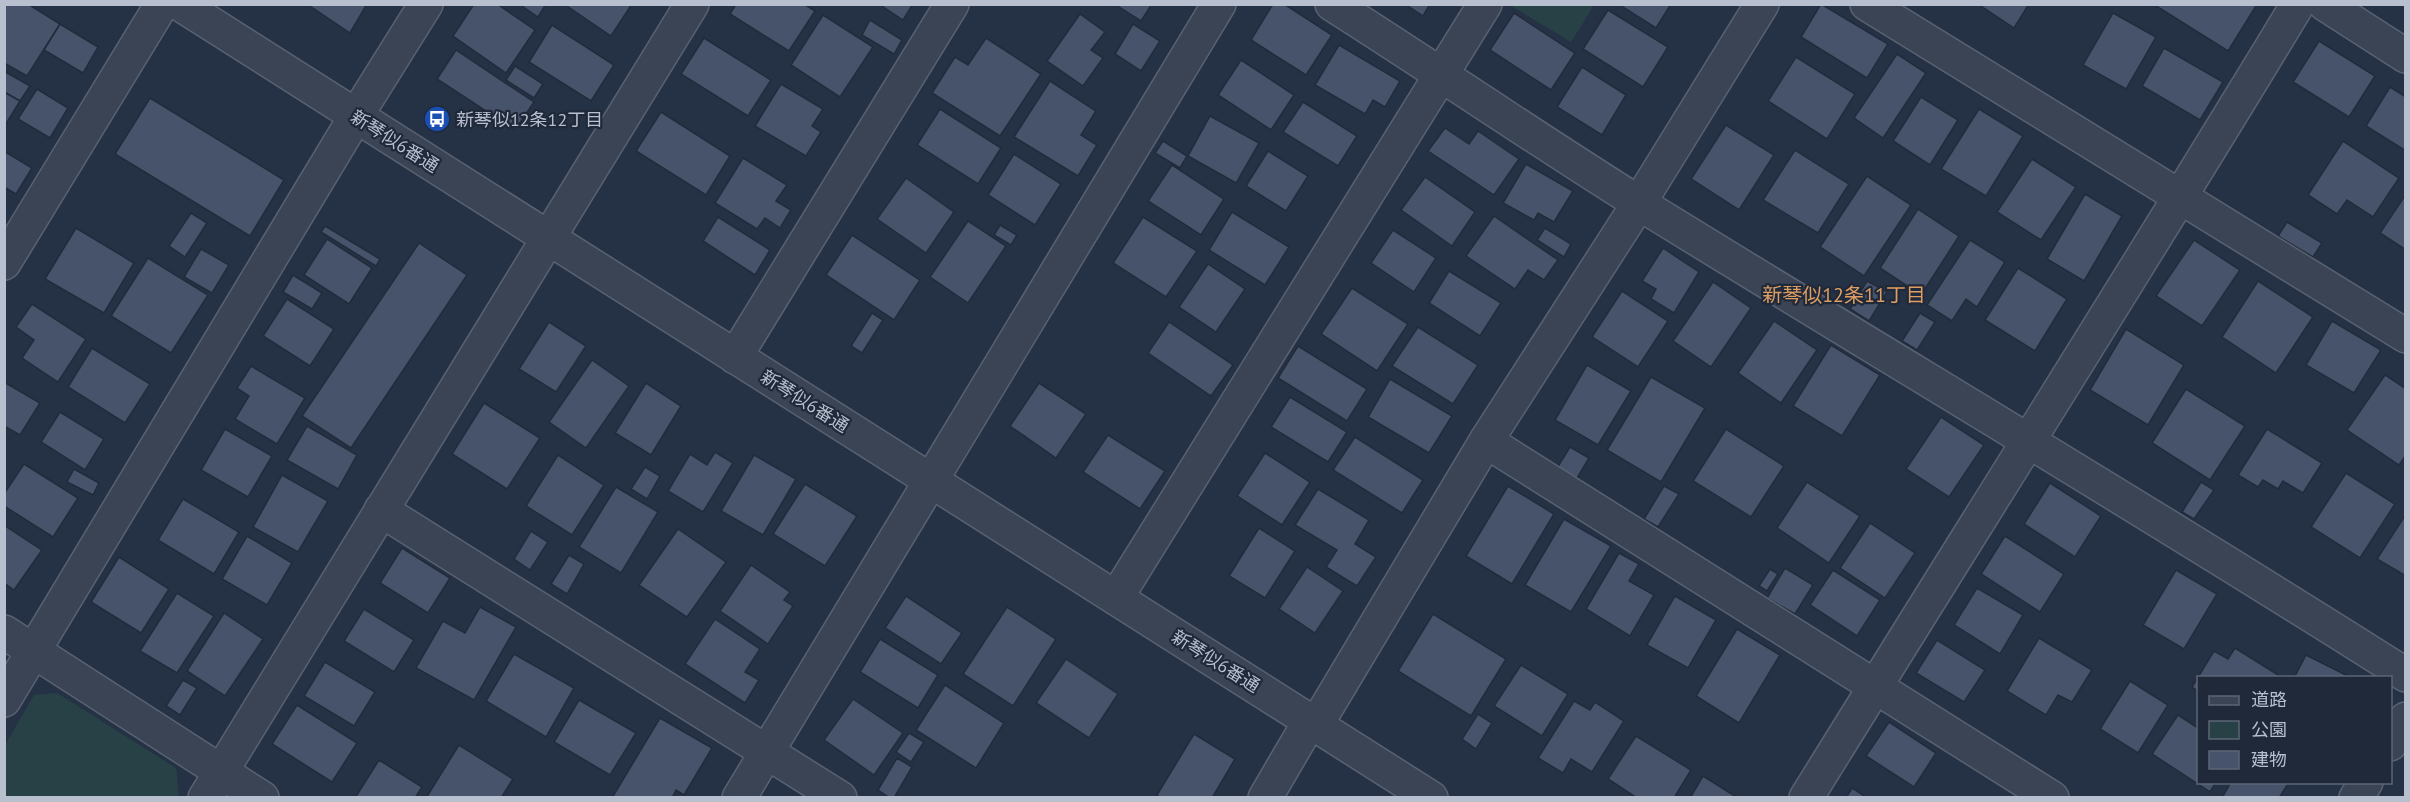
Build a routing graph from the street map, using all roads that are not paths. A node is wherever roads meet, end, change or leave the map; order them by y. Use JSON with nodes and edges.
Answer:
{"nodes":[{"id":1,"x":162,"y":4,"type":"edge"},
{"id":2,"x":180,"y":4,"type":"edge"},
{"id":3,"x":426,"y":4,"type":"edge"},
{"id":4,"x":692,"y":4,"type":"edge"},
{"id":5,"x":952,"y":4,"type":"edge"},
{"id":6,"x":1219,"y":4,"type":"edge"},
{"id":7,"x":1332,"y":4,"type":"edge"},
{"id":8,"x":1485,"y":4,"type":"edge"},
{"id":9,"x":1762,"y":4,"type":"edge"},
{"id":10,"x":1867,"y":4,"type":"edge"},
{"id":11,"x":2298,"y":4,"type":"edge"},
{"id":12,"x":2325,"y":4,"type":"edge"},
{"id":13,"x":2406,"y":57,"type":"edge"},
{"id":14,"x":1442,"y":73,"type":"junction"},
{"id":15,"x":356,"y":116,"type":"junction"},
{"id":16,"x":2181,"y":198,"type":"junction"},
{"id":17,"x":1639,"y":203,"type":"junction"},
{"id":18,"x":547,"y":238,"type":"junction"},
{"id":19,"x":4,"y":263,"type":"edge"},
{"id":20,"x":2406,"y":336,"type":"edge"},
{"id":21,"x":735,"y":357,"type":"junction"},
{"id":22,"x":2028,"y":439,"type":"junction"},
{"id":23,"x":1486,"y":441,"type":"junction"},
{"id":24,"x":931,"y":481,"type":"junction"},
{"id":25,"x":381,"y":510,"type":"junction"},
{"id":26,"x":1116,"y":598,"type":"junction"},
{"id":27,"x":4,"y":632,"type":"edge"},
{"id":28,"x":34,"y":651,"type":"junction"},
{"id":29,"x":2406,"y":675,"type":"edge"},
{"id":30,"x":1875,"y":688,"type":"junction"},
{"id":31,"x":4,"y":700,"type":"edge"},
{"id":32,"x":2406,"y":719,"type":"edge"},
{"id":33,"x":1313,"y":723,"type":"junction"},
{"id":34,"x":2392,"y":742,"type":"edge"},
{"id":35,"x":2392,"y":745,"type":"edge"},
{"id":36,"x":767,"y":751,"type":"junction"},
{"id":37,"x":2406,"y":753,"type":"edge"},
{"id":38,"x":213,"y":784,"type":"edge"},
{"id":39,"x":2365,"y":784,"type":"edge"},
{"id":40,"x":262,"y":798,"type":"edge"},
{"id":41,"x":739,"y":798,"type":"edge"},
{"id":42,"x":840,"y":798,"type":"edge"},
{"id":43,"x":1264,"y":798,"type":"edge"},
{"id":44,"x":1431,"y":798,"type":"edge"},
{"id":45,"x":1806,"y":798,"type":"edge"},
{"id":46,"x":2052,"y":798,"type":"edge"},
{"id":47,"x":2356,"y":798,"type":"edge"}],
"edges":[{"from":1,"to":19,"type":"street"},
{"from":2,"to":15,"type":"street","name":"新琴似6番通"},
{"from":3,"to":15,"type":"street"},
{"from":4,"to":18,"type":"street"},
{"from":5,"to":21,"type":"street"},
{"from":6,"to":24,"type":"street"},
{"from":7,"to":14,"type":"street"},
{"from":8,"to":14,"type":"street"},
{"from":9,"to":17,"type":"street"},
{"from":10,"to":16,"type":"street"},
{"from":11,"to":16,"type":"street"},
{"from":12,"to":13,"type":"street"},
{"from":14,"to":17,"type":"street"},
{"from":14,"to":26,"type":"street"},
{"from":15,"to":18,"type":"street","name":"新琴似6番通"},
{"from":15,"to":28,"type":"street"},
{"from":16,"to":20,"type":"street"},
{"from":16,"to":22,"type":"street"},
{"from":17,"to":22,"type":"street"},
{"from":17,"to":23,"type":"street"},
{"from":18,"to":21,"type":"street","name":"新琴似6番通"},
{"from":18,"to":25,"type":"street"},
{"from":21,"to":24,"type":"street","name":"新琴似6番通"},
{"from":22,"to":29,"type":"street"},
{"from":22,"to":30,"type":"street"},
{"from":23,"to":30,"type":"street"},
{"from":23,"to":33,"type":"street"},
{"from":24,"to":26,"type":"street","name":"新琴似6番通"},
{"from":24,"to":36,"type":"street"},
{"from":25,"to":36,"type":"street"},
{"from":25,"to":38,"type":"street"},
{"from":26,"to":33,"type":"street","name":"新琴似6番通"},
{"from":27,"to":28,"type":"street"},
{"from":28,"to":31,"type":"street"},
{"from":28,"to":38,"type":"street"},
{"from":30,"to":45,"type":"street"},
{"from":30,"to":46,"type":"street"},
{"from":32,"to":34,"type":"street"},
{"from":33,"to":43,"type":"street"},
{"from":33,"to":44,"type":"street","name":"新琴似6番通"},
{"from":35,"to":37,"type":"street"},
{"from":36,"to":41,"type":"street"},
{"from":36,"to":42,"type":"street"},
{"from":38,"to":40,"type":"street"},
{"from":39,"to":47,"type":"street"}]}
